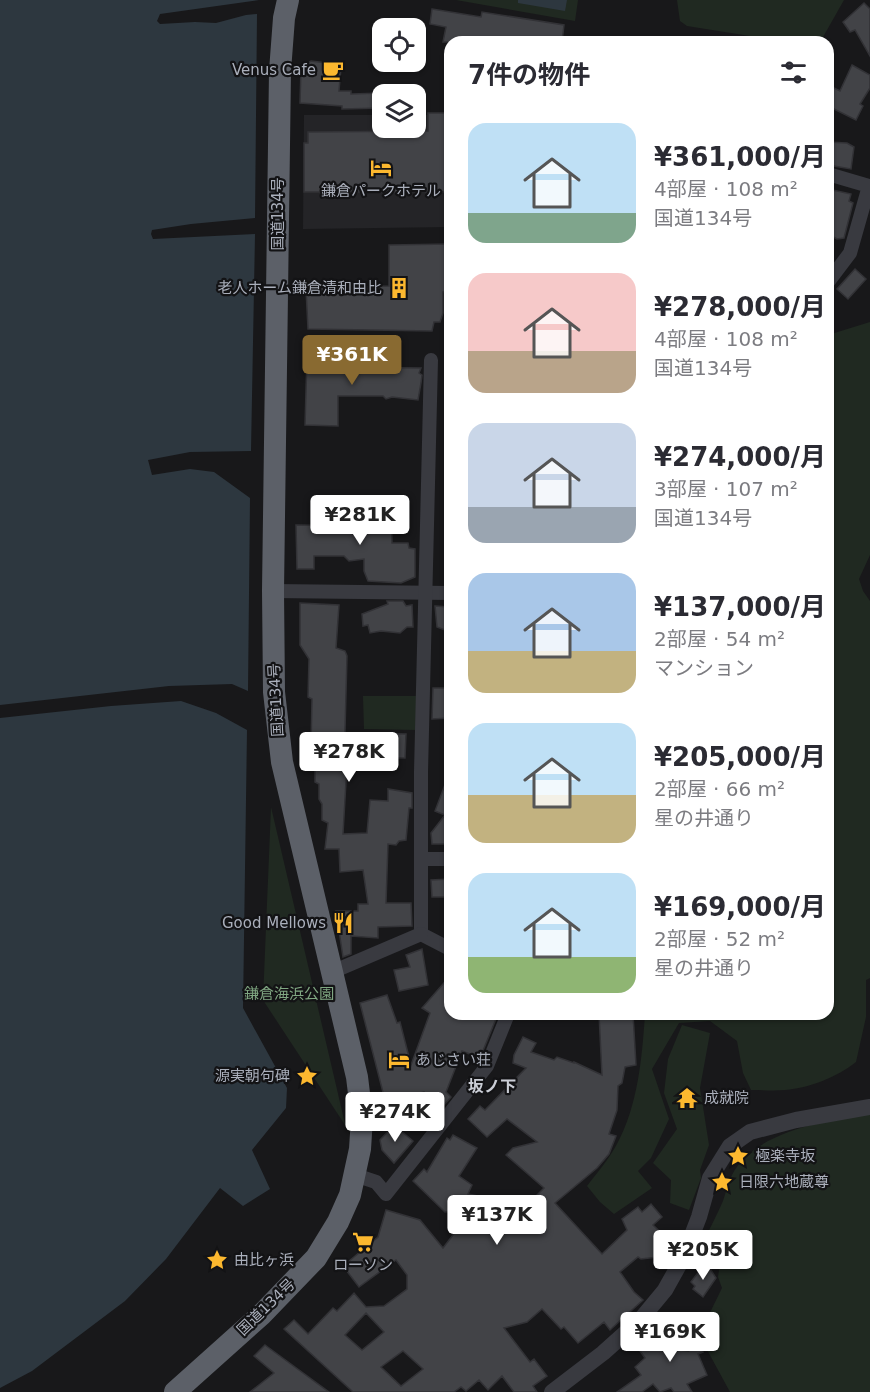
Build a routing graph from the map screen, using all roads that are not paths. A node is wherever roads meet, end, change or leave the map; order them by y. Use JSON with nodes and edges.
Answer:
{"nodes":[{"id":1,"x":288,"y":0,"type":"edge"},
{"id":2,"x":834,"y":176,"type":"edge"},
{"id":3,"x":834,"y":274,"type":"edge"},
{"id":4,"x":431,"y":360,"type":"dead end"},
{"id":5,"x":273,"y":591,"type":"junction"},
{"id":6,"x":426,"y":593,"type":"junction"},
{"id":7,"x":444,"y":593,"type":"edge"},
{"id":8,"x":421,"y":859,"type":"junction"},
{"id":9,"x":444,"y":859,"type":"edge"},
{"id":10,"x":421,"y":934,"type":"junction"},
{"id":11,"x":444,"y":946,"type":"edge"},
{"id":12,"x":332,"y":972,"type":"junction"},
{"id":13,"x":506,"y":1020,"type":"edge"},
{"id":14,"x":870,"y":1107,"type":"edge"},
{"id":15,"x":355,"y":1175,"type":"junction"},
{"id":16,"x":175,"y":1392,"type":"edge"},
{"id":17,"x":552,"y":1392,"type":"edge"}],
"edges":[{"from":1,"to":5,"type":"highway","name":"国道134号"},
{"from":2,"to":3,"type":"street"},
{"from":4,"to":6,"type":"street"},
{"from":5,"to":6,"type":"street"},
{"from":5,"to":12,"type":"highway","name":"国道134号"},
{"from":6,"to":7,"type":"street"},
{"from":6,"to":8,"type":"street"},
{"from":8,"to":9,"type":"street"},
{"from":8,"to":10,"type":"street"},
{"from":10,"to":11,"type":"street"},
{"from":10,"to":12,"type":"street"},
{"from":12,"to":15,"type":"highway","name":"国道134号"},
{"from":13,"to":15,"type":"street"},
{"from":14,"to":17,"type":"street"},
{"from":15,"to":16,"type":"highway","name":"国道134号"}]}
